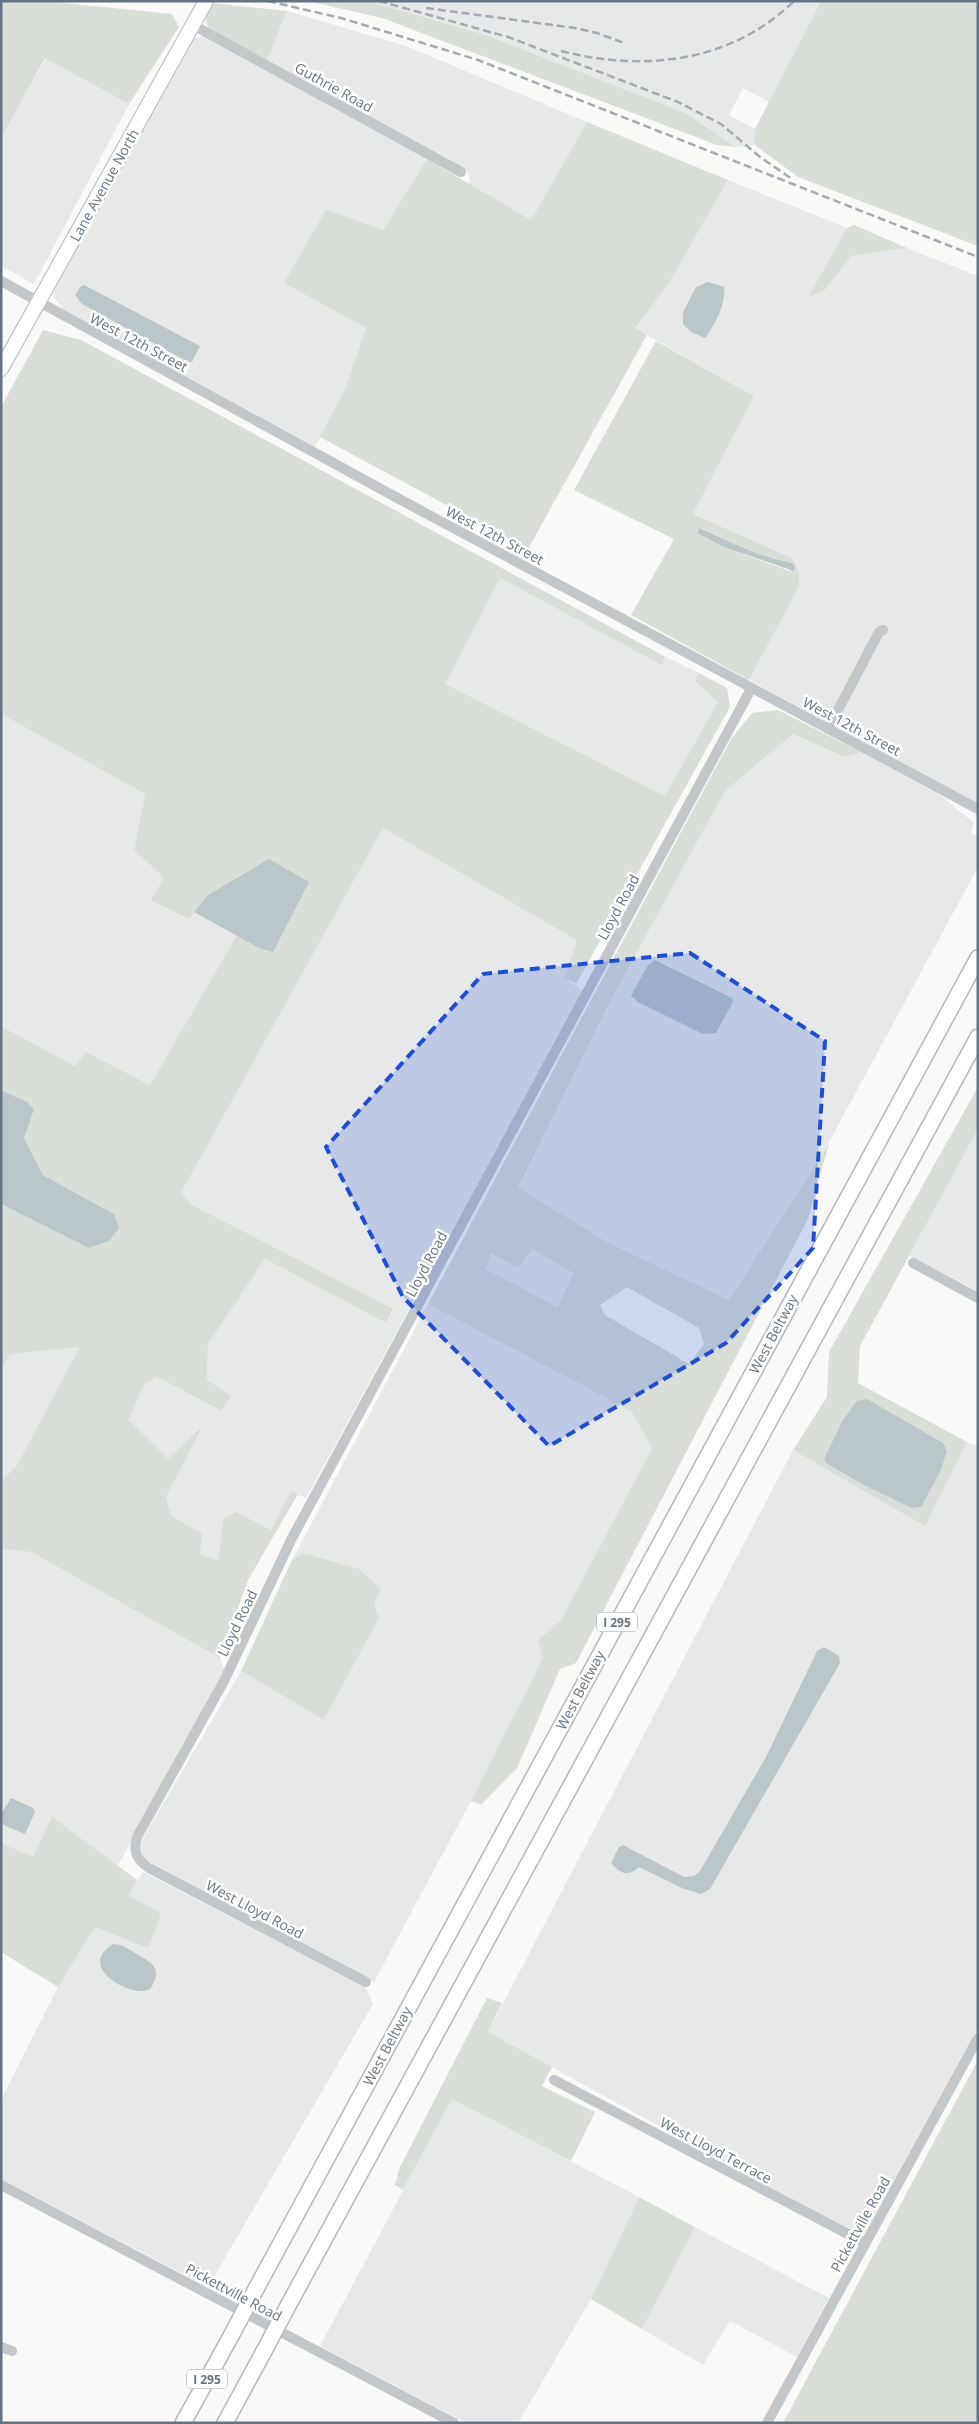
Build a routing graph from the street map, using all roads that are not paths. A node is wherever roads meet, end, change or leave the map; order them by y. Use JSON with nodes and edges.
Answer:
{"nodes":[{"id":1,"x":206,"y":1,"type":"edge"},
{"id":2,"x":193,"y":25,"type":"junction"},
{"id":3,"x":461,"y":172,"type":"dead end"},
{"id":4,"x":1,"y":281,"type":"edge"},
{"id":5,"x":39,"y":302,"type":"junction"},
{"id":6,"x":1,"y":369,"type":"edge"},
{"id":7,"x":883,"y":630,"type":"dead end"},
{"id":8,"x":751,"y":689,"type":"junction"},
{"id":9,"x":828,"y":729,"type":"junction"},
{"id":10,"x":978,"y":809,"type":"edge"},
{"id":11,"x":978,"y":958,"type":"edge"},
{"id":12,"x":978,"y":1037,"type":"edge"},
{"id":13,"x":913,"y":1263,"type":"dead end"},
{"id":14,"x":978,"y":1298,"type":"edge"},
{"id":15,"x":135,"y":1856,"type":"joint"},
{"id":16,"x":366,"y":1982,"type":"dead end"},
{"id":17,"x":978,"y":2038,"type":"edge"},
{"id":18,"x":554,"y":2080,"type":"dead end"},
{"id":19,"x":1,"y":2185,"type":"edge"},
{"id":20,"x":865,"y":2244,"type":"junction"},
{"id":21,"x":184,"y":2423,"type":"edge"},
{"id":22,"x":225,"y":2423,"type":"edge"},
{"id":23,"x":454,"y":2423,"type":"edge"},
{"id":24,"x":767,"y":2423,"type":"edge"}],
"edges":[{"from":1,"to":2,"type":"main road","name":"Lane Avenue North"},
{"from":2,"to":3,"type":"street","name":"Guthrie Road"},
{"from":2,"to":5,"type":"main road","name":"Lane Avenue North"},
{"from":4,"to":5,"type":"street","name":"West 12th Street"},
{"from":5,"to":6,"type":"main road","name":"Lane Avenue North"},
{"from":5,"to":8,"type":"street","name":"West 12th Street"},
{"from":7,"to":9,"type":"street"},
{"from":8,"to":9,"type":"street","name":"West 12th Street"},
{"from":8,"to":15,"type":"street","name":"Lloyd Road"},
{"from":9,"to":10,"type":"street","name":"West 12th Street"},
{"from":11,"to":21,"type":"highway","name":"West Beltway","number":"I 295","bridge":true},
{"from":12,"to":22,"type":"highway","number":"I 295","bridge":true},
{"from":13,"to":14,"type":"street"},
{"from":15,"to":16,"type":"street","name":"West Lloyd Road"},
{"from":17,"to":20,"type":"street","name":"Pickettville Road"},
{"from":18,"to":20,"type":"street","name":"West Lloyd Terrace"},
{"from":19,"to":23,"type":"street","name":"Pickettville Road"},
{"from":20,"to":24,"type":"street","name":"Pickettville Road"}]}
